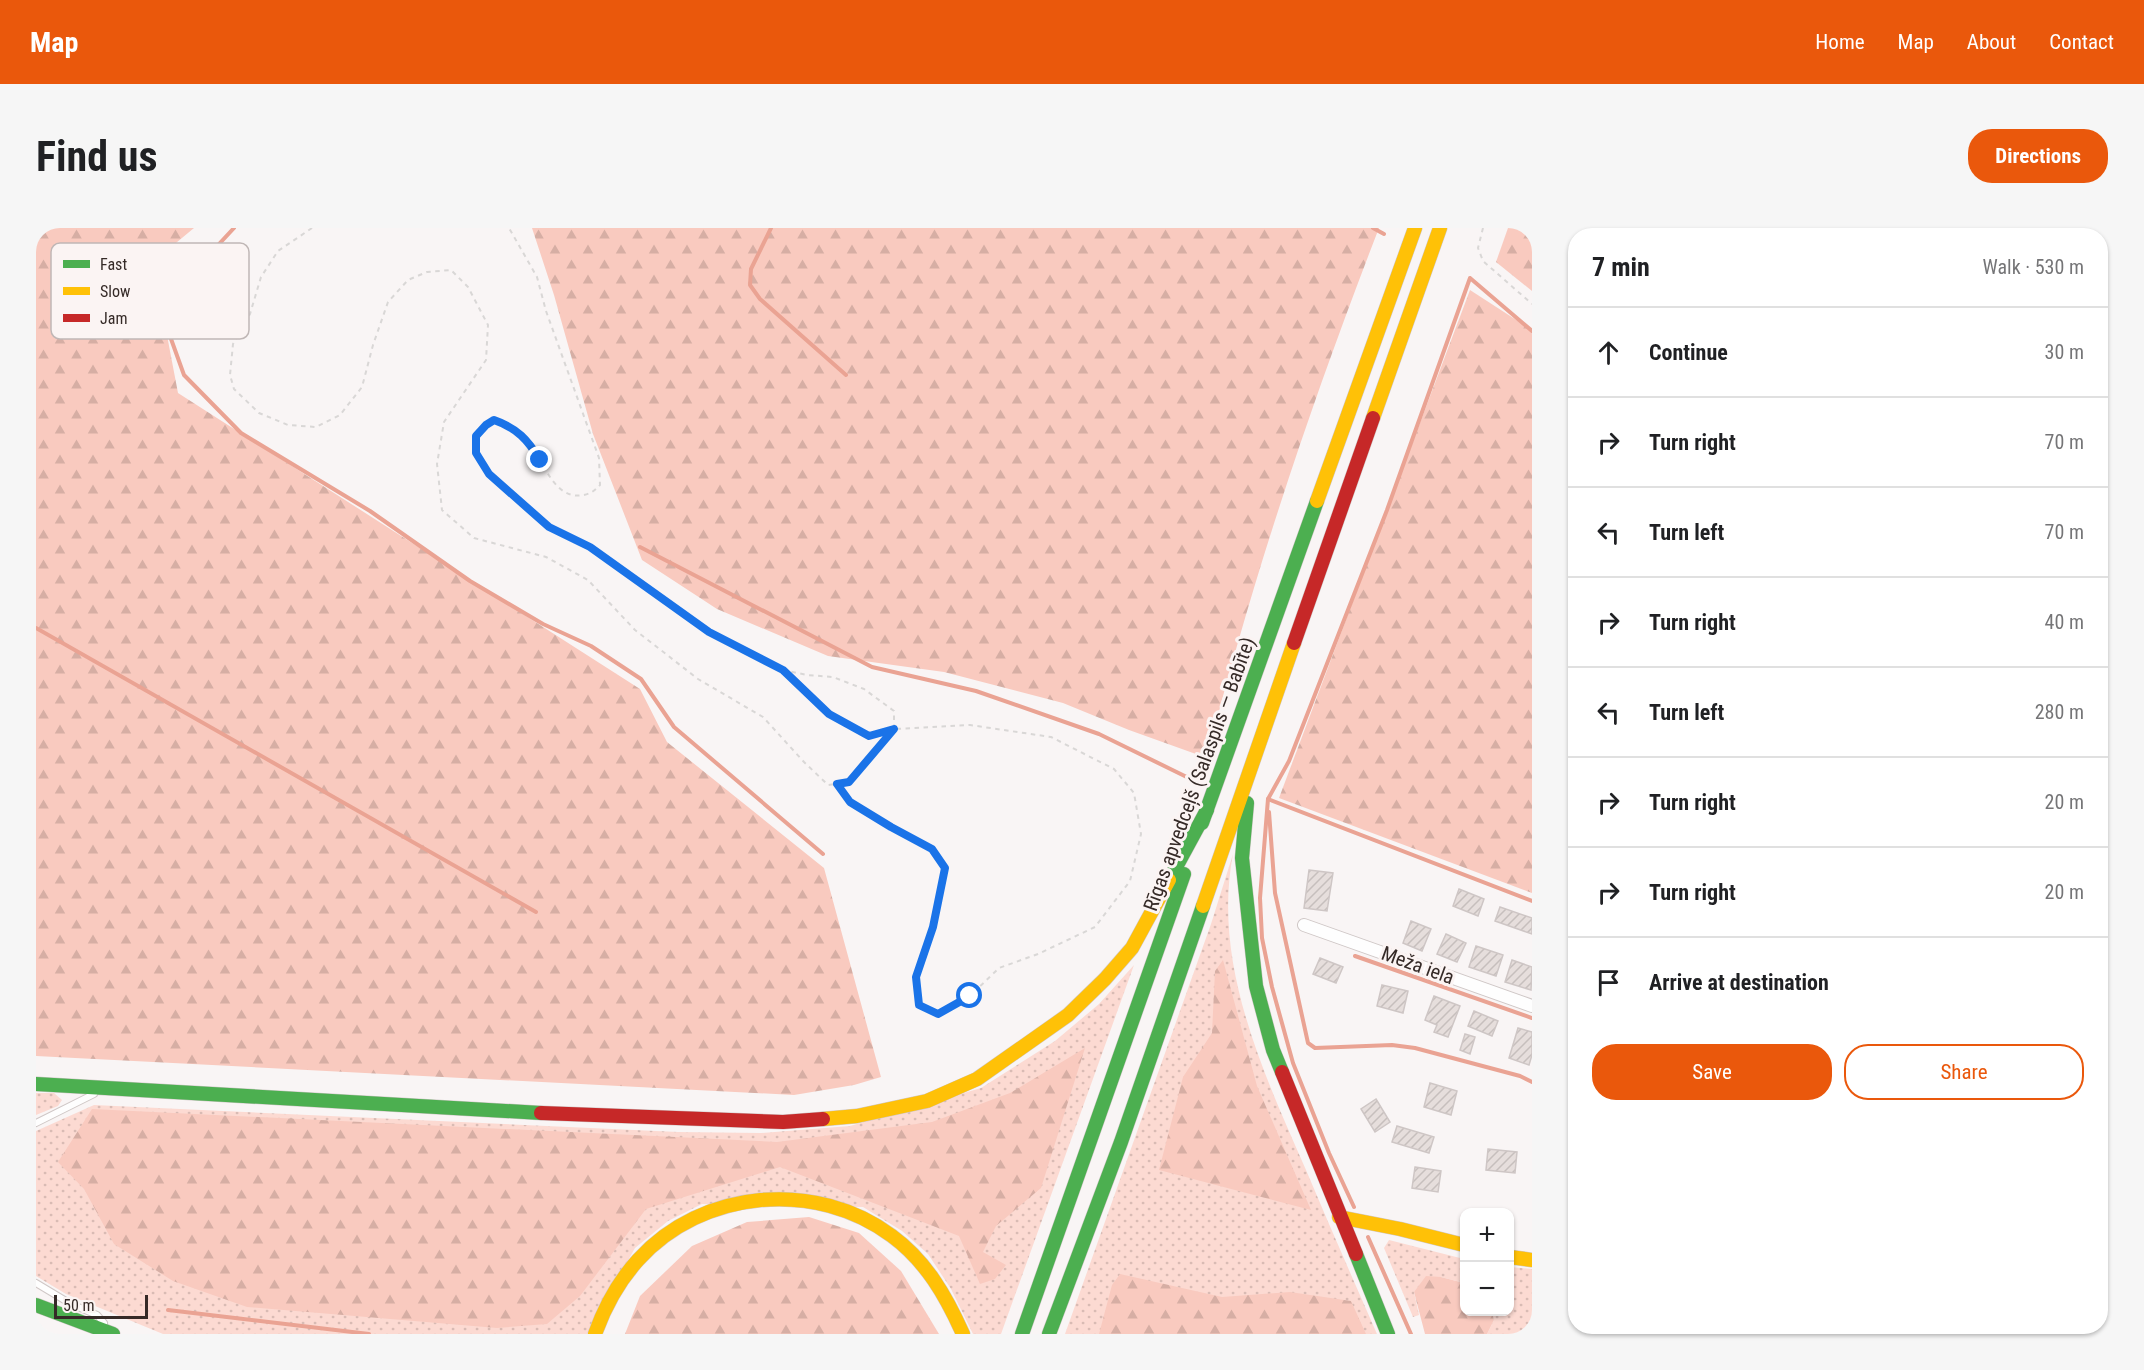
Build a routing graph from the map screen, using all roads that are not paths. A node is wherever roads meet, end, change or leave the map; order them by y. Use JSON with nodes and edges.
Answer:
{"nodes":[{"id":1,"x":1415,"y":228,"type":"edge"},
{"id":2,"x":1440,"y":228,"type":"edge"},
{"id":3,"x":1255,"y":755,"type":"junction"},
{"id":4,"x":1206,"y":810,"type":"junction"},
{"id":5,"x":1304,"y":925,"type":"dead end"},
{"id":6,"x":1532,"y":1006,"type":"edge"},
{"id":7,"x":36,"y":1084,"type":"edge"},
{"id":8,"x":105,"y":1088,"type":"junction"},
{"id":9,"x":36,"y":1123,"type":"edge"},
{"id":10,"x":1339,"y":1217,"type":"junction"},
{"id":11,"x":1460,"y":1244,"type":"edge"},
{"id":12,"x":1514,"y":1258,"type":"edge"},
{"id":13,"x":1532,"y":1260,"type":"edge"},
{"id":14,"x":36,"y":1283,"type":"edge"},
{"id":15,"x":36,"y":1305,"type":"edge"},
{"id":16,"x":114,"y":1334,"type":"edge"},
{"id":17,"x":595,"y":1334,"type":"edge"},
{"id":18,"x":963,"y":1334,"type":"edge"},
{"id":19,"x":1022,"y":1334,"type":"edge"},
{"id":20,"x":1049,"y":1334,"type":"edge"},
{"id":21,"x":1388,"y":1334,"type":"edge"}],
"edges":[{"from":1,"to":4,"type":"main road","name":"Rīgas apvedceļš (Salaspils — Babīte)"},
{"from":2,"to":3,"type":"main road"},
{"from":3,"to":10,"type":"main road"},
{"from":3,"to":20,"type":"main road"},
{"from":4,"to":8,"type":"main road"},
{"from":4,"to":19,"type":"main road","name":"Rīgas apvedceļš (Salaspils — Babīte)"},
{"from":5,"to":6,"type":"street","name":"Meža iela"},
{"from":7,"to":8,"type":"main road"},
{"from":8,"to":9,"type":"lane"},
{"from":10,"to":11,"type":"main road"},
{"from":10,"to":21,"type":"main road"},
{"from":12,"to":13,"type":"main road"},
{"from":14,"to":16,"type":"lane"},
{"from":15,"to":16,"type":"main road"},
{"from":17,"to":18,"type":"main road"}]}
